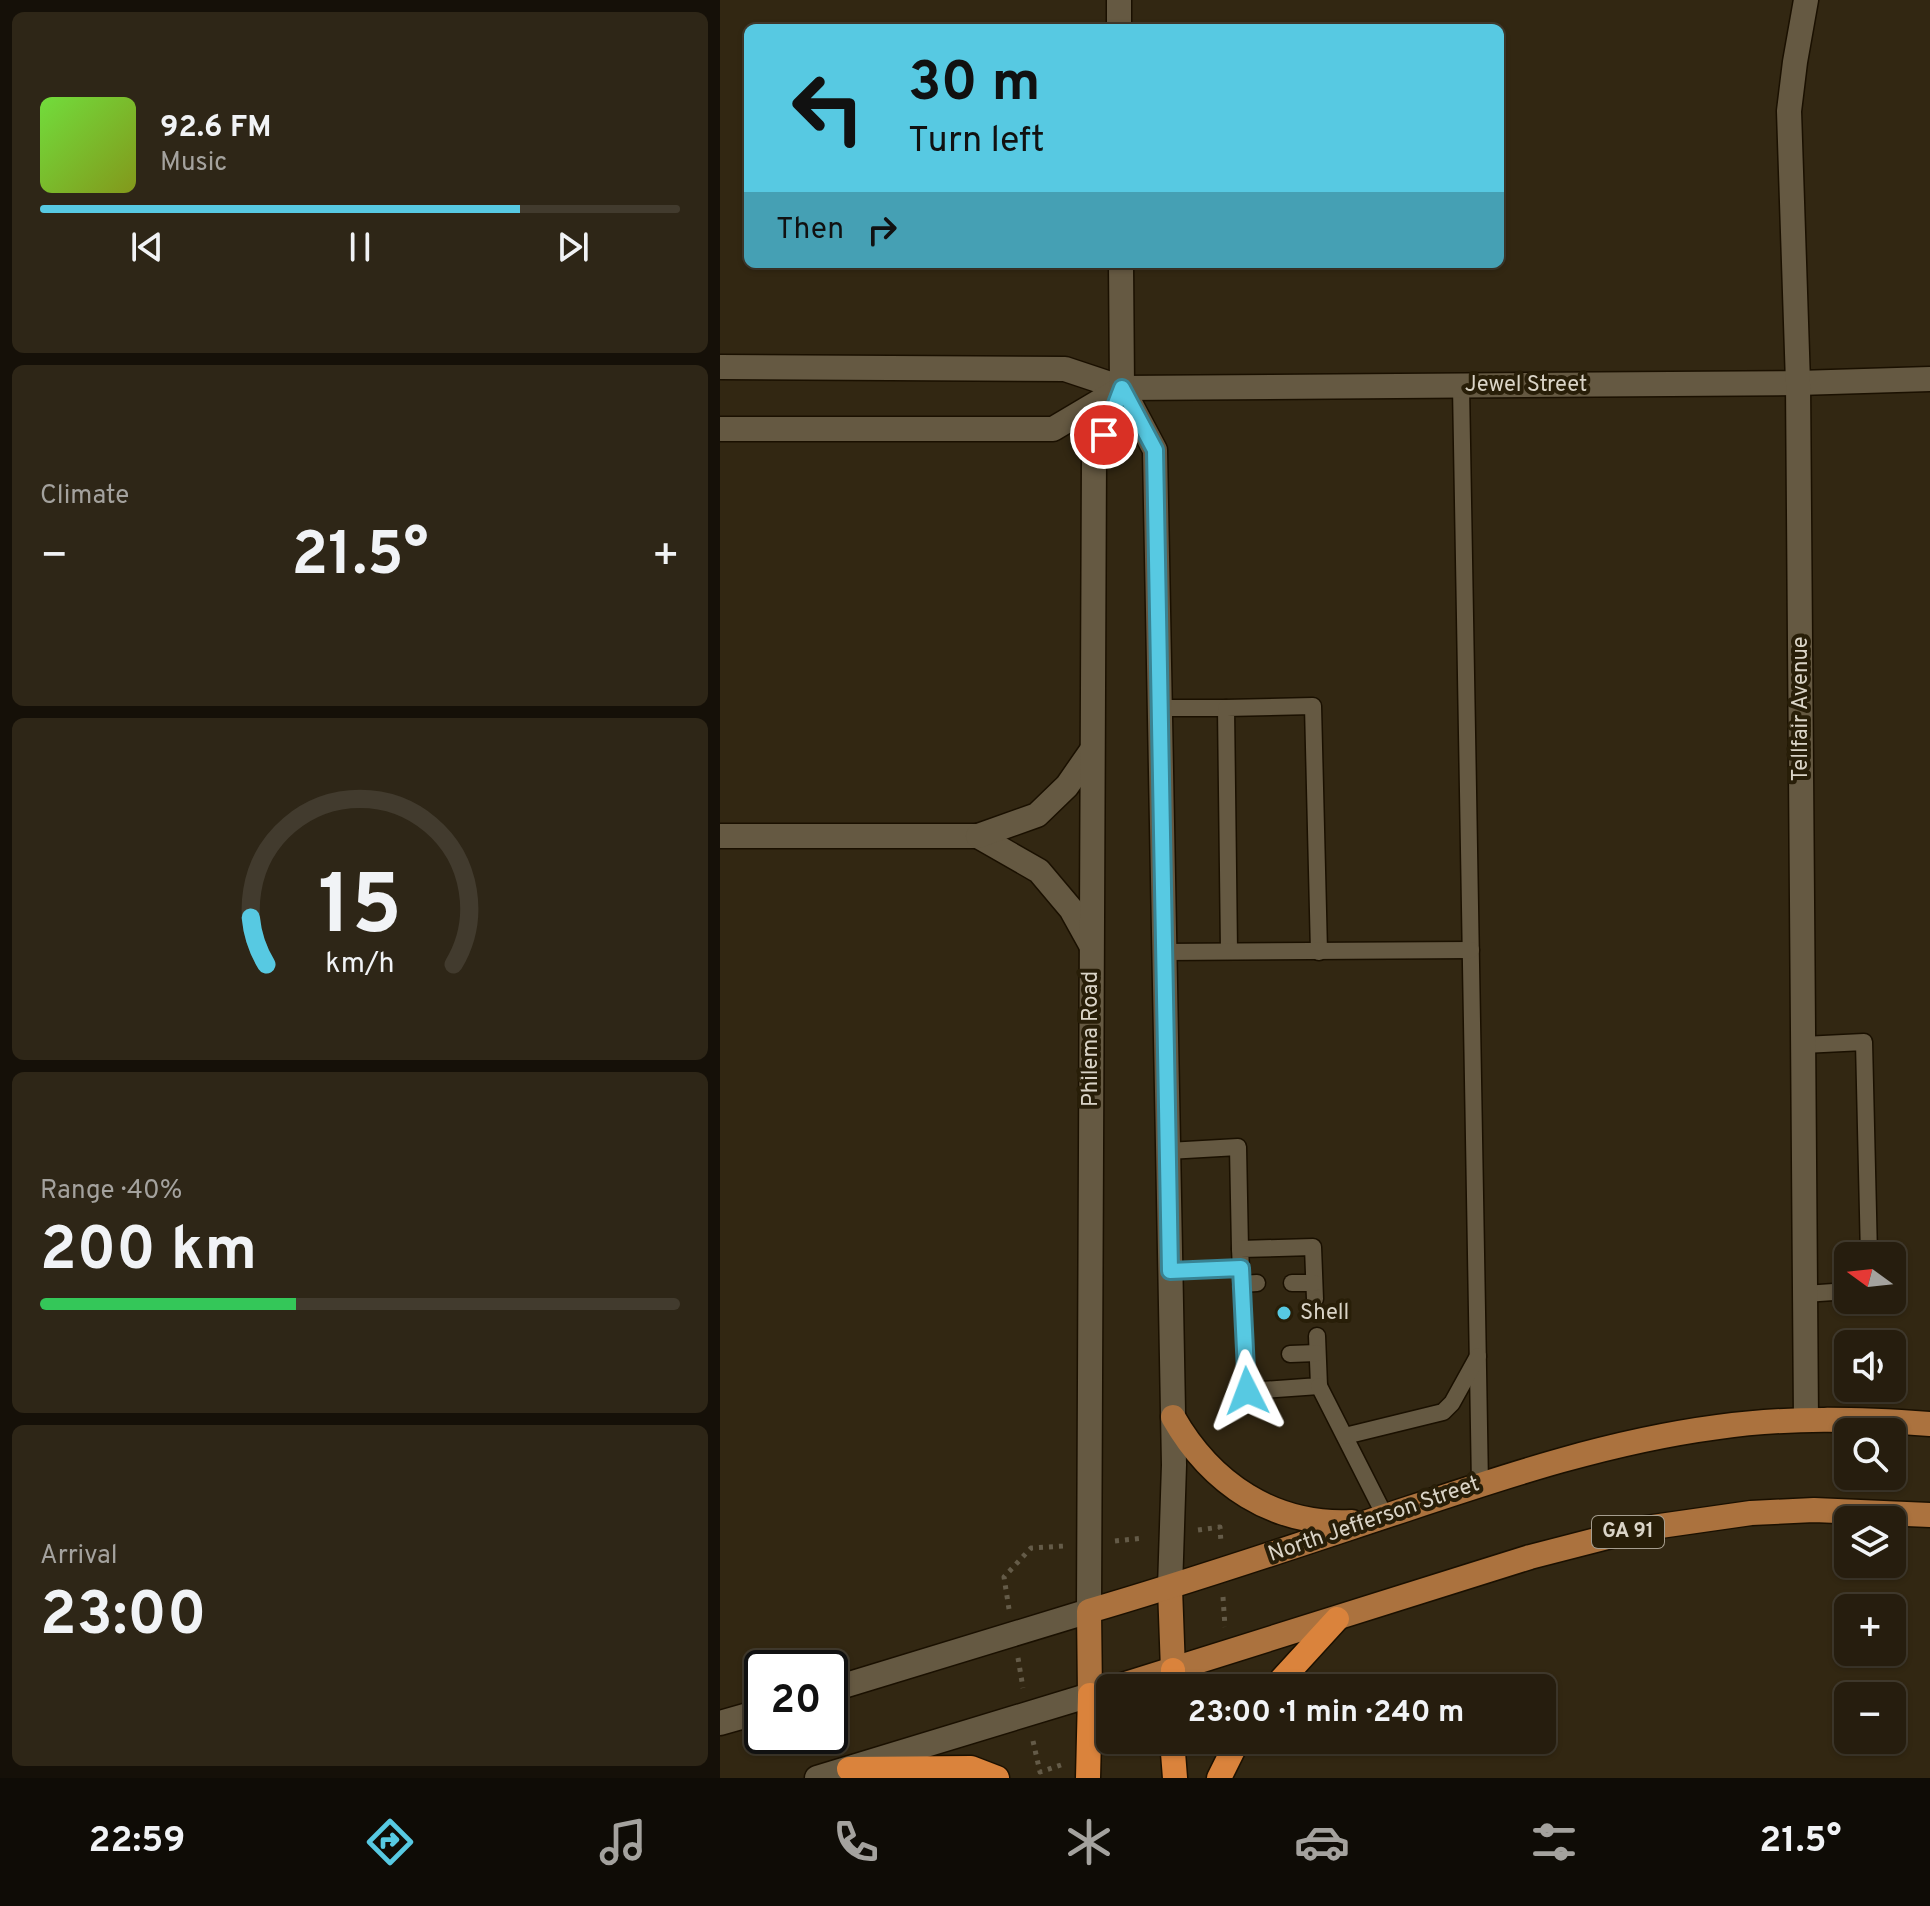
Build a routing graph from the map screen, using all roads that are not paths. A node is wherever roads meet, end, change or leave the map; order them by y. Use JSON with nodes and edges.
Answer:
{"nodes":[{"id":1,"x":1119,"y":0,"type":"edge"},
{"id":2,"x":1806,"y":0,"type":"edge"},
{"id":3,"x":1119,"y":24,"type":"edge"},
{"id":4,"x":1121,"y":268,"type":"edge"},
{"id":5,"x":720,"y":367,"type":"edge"},
{"id":6,"x":1930,"y":379,"type":"edge"},
{"id":7,"x":1798,"y":383,"type":"junction"},
{"id":8,"x":1461,"y":386,"type":"junction"},
{"id":9,"x":1122,"y":388,"type":"junction"},
{"id":10,"x":720,"y":429,"type":"edge"},
{"id":11,"x":1160,"y":708,"type":"junction"},
{"id":12,"x":1226,"y":708,"type":"junction"},
{"id":13,"x":1092,"y":750,"type":"junction"},
{"id":14,"x":720,"y":836,"type":"edge"},
{"id":15,"x":978,"y":836,"type":"junction"},
{"id":16,"x":1091,"y":945,"type":"junction"},
{"id":17,"x":1471,"y":950,"type":"junction"},
{"id":18,"x":1229,"y":951,"type":"junction"},
{"id":19,"x":1164,"y":952,"type":"junction"},
{"id":20,"x":1319,"y":952,"type":"junction"},
{"id":21,"x":1803,"y":1045,"type":"junction"},
{"id":22,"x":1168,"y":1151,"type":"junction"},
{"id":23,"x":1869,"y":1242,"type":"edge"},
{"id":24,"x":1240,"y":1249,"type":"junction"},
{"id":25,"x":1170,"y":1271,"type":"junction"},
{"id":26,"x":1246,"y":1278,"type":"junction"},
{"id":27,"x":1292,"y":1283,"type":"dead end"},
{"id":28,"x":1834,"y":1292,"type":"edge"},
{"id":29,"x":1805,"y":1294,"type":"junction"},
{"id":30,"x":1317,"y":1336,"type":"dead end"},
{"id":31,"x":1317,"y":1353,"type":"junction"},
{"id":32,"x":1290,"y":1354,"type":"dead end"},
{"id":33,"x":1478,"y":1356,"type":"junction"},
{"id":34,"x":1319,"y":1386,"type":"junction"},
{"id":35,"x":1173,"y":1417,"type":"junction"},
{"id":36,"x":1806,"y":1419,"type":"junction"},
{"id":37,"x":1930,"y":1424,"type":"edge"},
{"id":38,"x":1345,"y":1436,"type":"junction"},
{"id":39,"x":1480,"y":1485,"type":"junction"},
{"id":40,"x":1930,"y":1515,"type":"edge"},
{"id":41,"x":1378,"y":1518,"type":"junction"},
{"id":42,"x":1170,"y":1588,"type":"junction"},
{"id":43,"x":1089,"y":1611,"type":"junction"},
{"id":44,"x":1337,"y":1619,"type":"junction"},
{"id":45,"x":1101,"y":1674,"type":"edge"},
{"id":46,"x":1173,"y":1674,"type":"edge"},
{"id":47,"x":1183,"y":1674,"type":"edge"},
{"id":48,"x":1288,"y":1674,"type":"edge"},
{"id":49,"x":848,"y":1685,"type":"edge"},
{"id":50,"x":1096,"y":1693,"type":"edge"},
{"id":51,"x":744,"y":1716,"type":"edge"},
{"id":52,"x":720,"y":1723,"type":"edge"},
{"id":53,"x":1096,"y":1734,"type":"edge"},
{"id":54,"x":1173,"y":1754,"type":"edge"},
{"id":55,"x":1231,"y":1754,"type":"edge"},
{"id":56,"x":849,"y":1769,"type":"junction"},
{"id":57,"x":817,"y":1778,"type":"edge"},
{"id":58,"x":997,"y":1778,"type":"edge"},
{"id":59,"x":1088,"y":1778,"type":"edge"},
{"id":60,"x":1175,"y":1778,"type":"edge"},
{"id":61,"x":1219,"y":1778,"type":"edge"}],
"edges":[{"from":1,"to":3,"type":"main road"},
{"from":2,"to":7,"type":"main road","name":"Tellfair Avenue"},
{"from":4,"to":9,"type":"main road","name":"Philema Road"},
{"from":5,"to":9,"type":"main road"},
{"from":6,"to":7,"type":"main road","name":"Jewel Street"},
{"from":7,"to":8,"type":"main road","name":"Jewel Street"},
{"from":7,"to":21,"type":"main road","name":"Tellfair Avenue"},
{"from":8,"to":9,"type":"main road","name":"Jewel Street"},
{"from":8,"to":17,"type":"lane"},
{"from":9,"to":10,"type":"main road"},
{"from":9,"to":11,"type":"main road","name":"Philema Road"},
{"from":9,"to":13,"type":"main road","name":"Philema Road"},
{"from":11,"to":12,"type":"lane"},
{"from":11,"to":19,"type":"main road","name":"Philema Road"},
{"from":12,"to":18,"type":"lane"},
{"from":12,"to":20,"type":"lane"},
{"from":13,"to":15,"type":"main road"},
{"from":13,"to":16,"type":"main road","name":"Philema Road"},
{"from":14,"to":15,"type":"main road"},
{"from":15,"to":16,"type":"main road"},
{"from":16,"to":43,"type":"main road","name":"Philema Road"},
{"from":17,"to":20,"type":"lane"},
{"from":17,"to":33,"type":"lane"},
{"from":18,"to":19,"type":"lane"},
{"from":18,"to":20,"type":"lane"},
{"from":19,"to":22,"type":"main road","name":"Philema Road"},
{"from":21,"to":23,"type":"lane"},
{"from":21,"to":29,"type":"main road","name":"Tellfair Avenue"},
{"from":22,"to":24,"type":"lane"},
{"from":22,"to":25,"type":"main road","name":"Philema Road"},
{"from":24,"to":26,"type":"lane"},
{"from":24,"to":27,"type":"lane"},
{"from":25,"to":26,"type":"lane"},
{"from":25,"to":35,"type":"main road","name":"Philema Road"},
{"from":26,"to":34,"type":"lane"},
{"from":28,"to":29,"type":"lane"},
{"from":29,"to":36,"type":"main road","name":"Tellfair Avenue"},
{"from":30,"to":31,"type":"lane"},
{"from":31,"to":32,"type":"lane"},
{"from":31,"to":34,"type":"lane"},
{"from":33,"to":38,"type":"lane"},
{"from":33,"to":39,"type":"lane"},
{"from":34,"to":38,"type":"lane"},
{"from":35,"to":41,"type":"main road"},
{"from":35,"to":42,"type":"main road","name":"Philema Road"},
{"from":36,"to":37,"type":"main road","name":"North Jefferson Street"},
{"from":36,"to":39,"type":"main road","name":"North Jefferson Street"},
{"from":38,"to":41,"type":"lane"},
{"from":39,"to":41,"type":"main road","name":"North Jefferson Street"},
{"from":40,"to":44,"type":"main road","number":"GA 91"},
{"from":41,"to":42,"type":"main road","name":"North Jefferson Street"},
{"from":42,"to":43,"type":"main road","name":"North Jefferson Street"},
{"from":42,"to":46,"type":"main road","name":"Philema Road"},
{"from":43,"to":45,"type":"main road","name":"Philema Road"},
{"from":43,"to":49,"type":"main road","name":"North Jefferson Street"},
{"from":44,"to":47,"type":"main road","number":"GA 91"},
{"from":44,"to":48,"type":"highway"},
{"from":50,"to":56,"type":"main road"},
{"from":51,"to":52,"type":"main road"},
{"from":53,"to":59,"type":"highway"},
{"from":54,"to":60,"type":"highway"},
{"from":55,"to":61,"type":"highway"},
{"from":56,"to":57,"type":"main road"},
{"from":56,"to":58,"type":"highway"}]}
